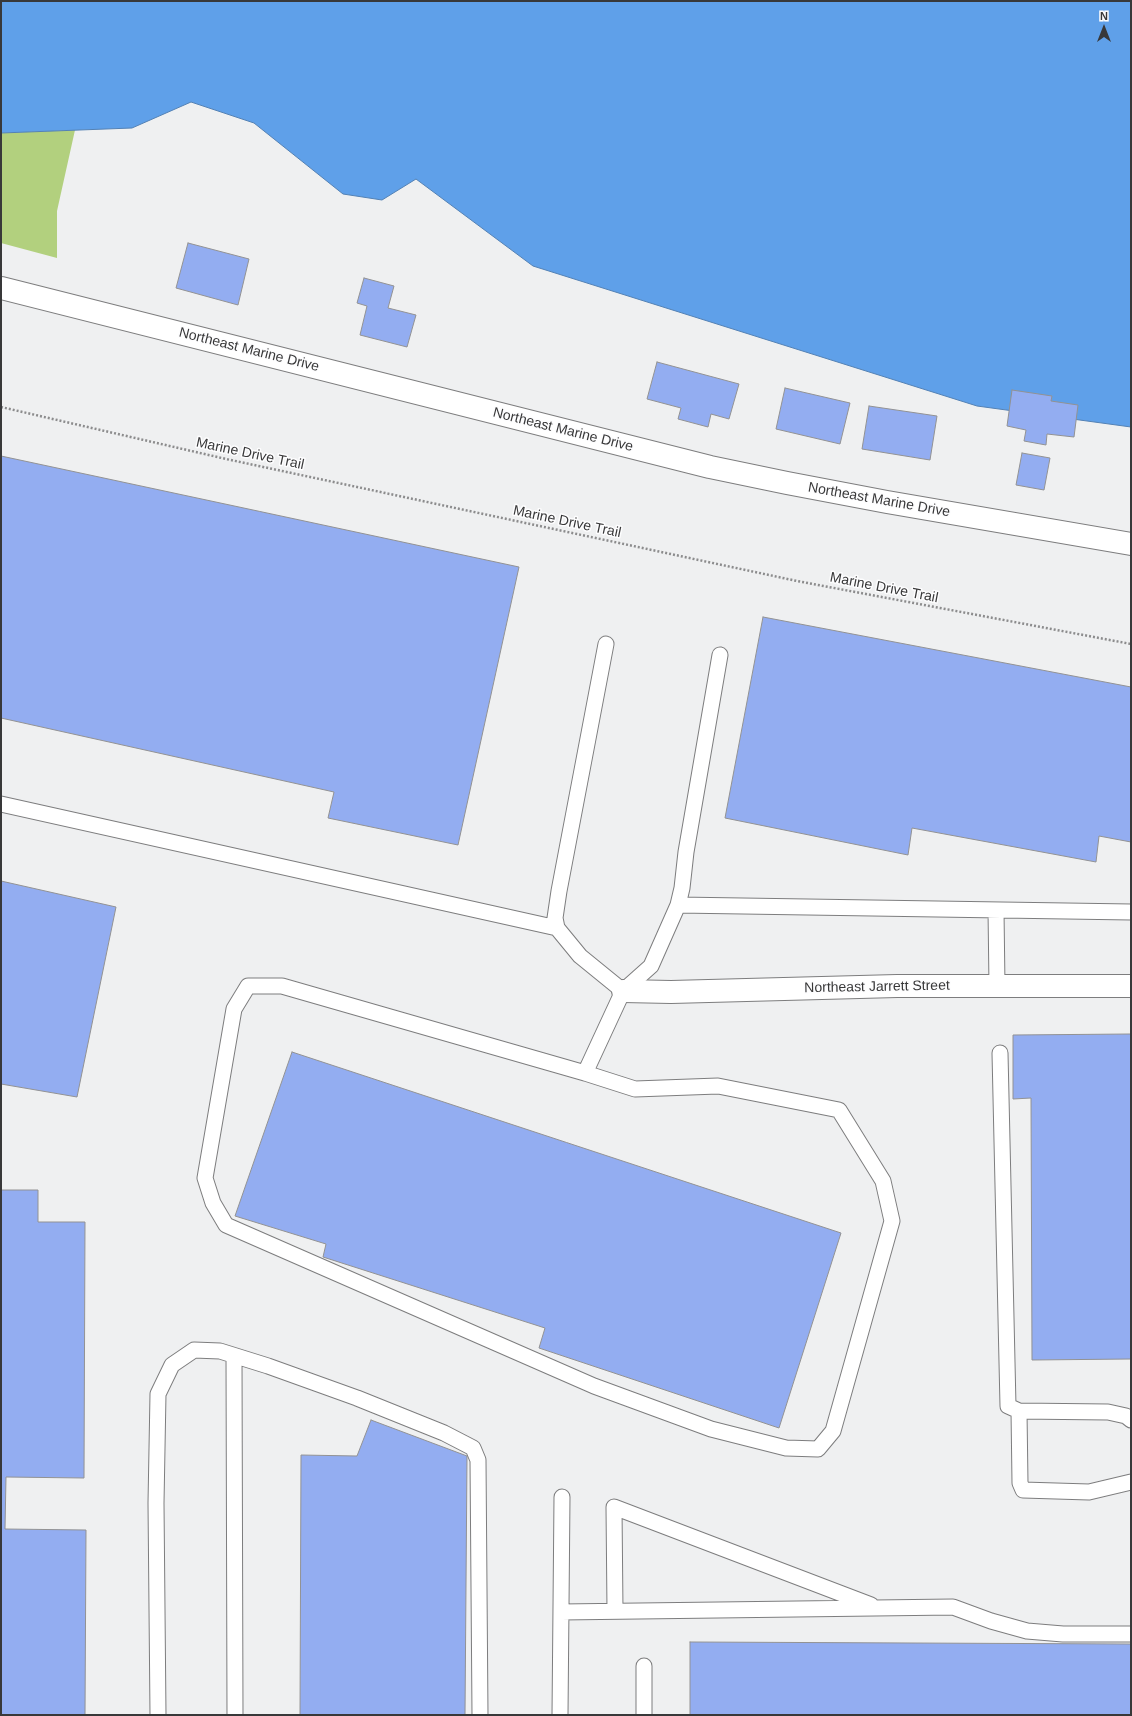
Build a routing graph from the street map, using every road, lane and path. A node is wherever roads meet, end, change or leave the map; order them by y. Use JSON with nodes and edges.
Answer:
{"nodes":[{"id":1,"x":1,"y":288,"type":"edge"},
{"id":2,"x":1,"y":407,"type":"edge"},
{"id":3,"x":1131,"y":544,"type":"edge"},
{"id":4,"x":606,"y":644,"type":"dead end"},
{"id":5,"x":1131,"y":644,"type":"edge"},
{"id":6,"x":720,"y":655,"type":"dead end"},
{"id":7,"x":1,"y":804,"type":"edge"},
{"id":8,"x":678,"y":905,"type":"junction"},
{"id":9,"x":996,"y":910,"type":"junction"},
{"id":10,"x":1131,"y":912,"type":"edge"},
{"id":11,"x":557,"y":928,"type":"junction"},
{"id":12,"x":997,"y":986,"type":"junction"},
{"id":13,"x":1131,"y":986,"type":"edge"},
{"id":14,"x":623,"y":991,"type":"junction"},
{"id":15,"x":1000,"y":1053,"type":"dead end"},
{"id":16,"x":585,"y":1073,"type":"junction"},
{"id":17,"x":234,"y":1356,"type":"junction"},
{"id":18,"x":1019,"y":1411,"type":"junction"},
{"id":19,"x":1131,"y":1420,"type":"edge"},
{"id":20,"x":1131,"y":1482,"type":"edge"},
{"id":21,"x":562,"y":1497,"type":"dead end"},
{"id":22,"x":879,"y":1608,"type":"junction"},
{"id":23,"x":615,"y":1611,"type":"junction"},
{"id":24,"x":561,"y":1612,"type":"junction"},
{"id":25,"x":1131,"y":1634,"type":"edge"},
{"id":26,"x":644,"y":1666,"type":"dead end"},
{"id":27,"x":158,"y":1715,"type":"edge"},
{"id":28,"x":235,"y":1715,"type":"edge"},
{"id":29,"x":480,"y":1715,"type":"edge"},
{"id":30,"x":560,"y":1715,"type":"edge"},
{"id":31,"x":644,"y":1715,"type":"edge"}],
"edges":[{"from":1,"to":3,"type":"main road","name":"Northeast Marine Drive"},
{"from":2,"to":5,"type":"path","name":"Marine Drive Trail"},
{"from":4,"to":11,"type":"lane"},
{"from":6,"to":8,"type":"lane"},
{"from":7,"to":11,"type":"lane"},
{"from":8,"to":9,"type":"lane"},
{"from":8,"to":14,"type":"lane"},
{"from":9,"to":10,"type":"lane"},
{"from":9,"to":12,"type":"lane"},
{"from":11,"to":14,"type":"lane"},
{"from":12,"to":13,"type":"main road","name":"Northeast Jarrett Street"},
{"from":12,"to":14,"type":"main road","name":"Northeast Jarrett Street"},
{"from":14,"to":16,"type":"lane"},
{"from":15,"to":18,"type":"lane"},
{"from":16,"to":16,"type":"lane"},
{"from":17,"to":27,"type":"lane"},
{"from":17,"to":28,"type":"lane"},
{"from":17,"to":29,"type":"lane"},
{"from":18,"to":19,"type":"lane"},
{"from":18,"to":20,"type":"lane"},
{"from":21,"to":24,"type":"lane"},
{"from":22,"to":23,"type":"lane"},
{"from":22,"to":23,"type":"lane"},
{"from":22,"to":25,"type":"lane"},
{"from":23,"to":24,"type":"lane"},
{"from":24,"to":30,"type":"lane"},
{"from":26,"to":31,"type":"lane"}]}
